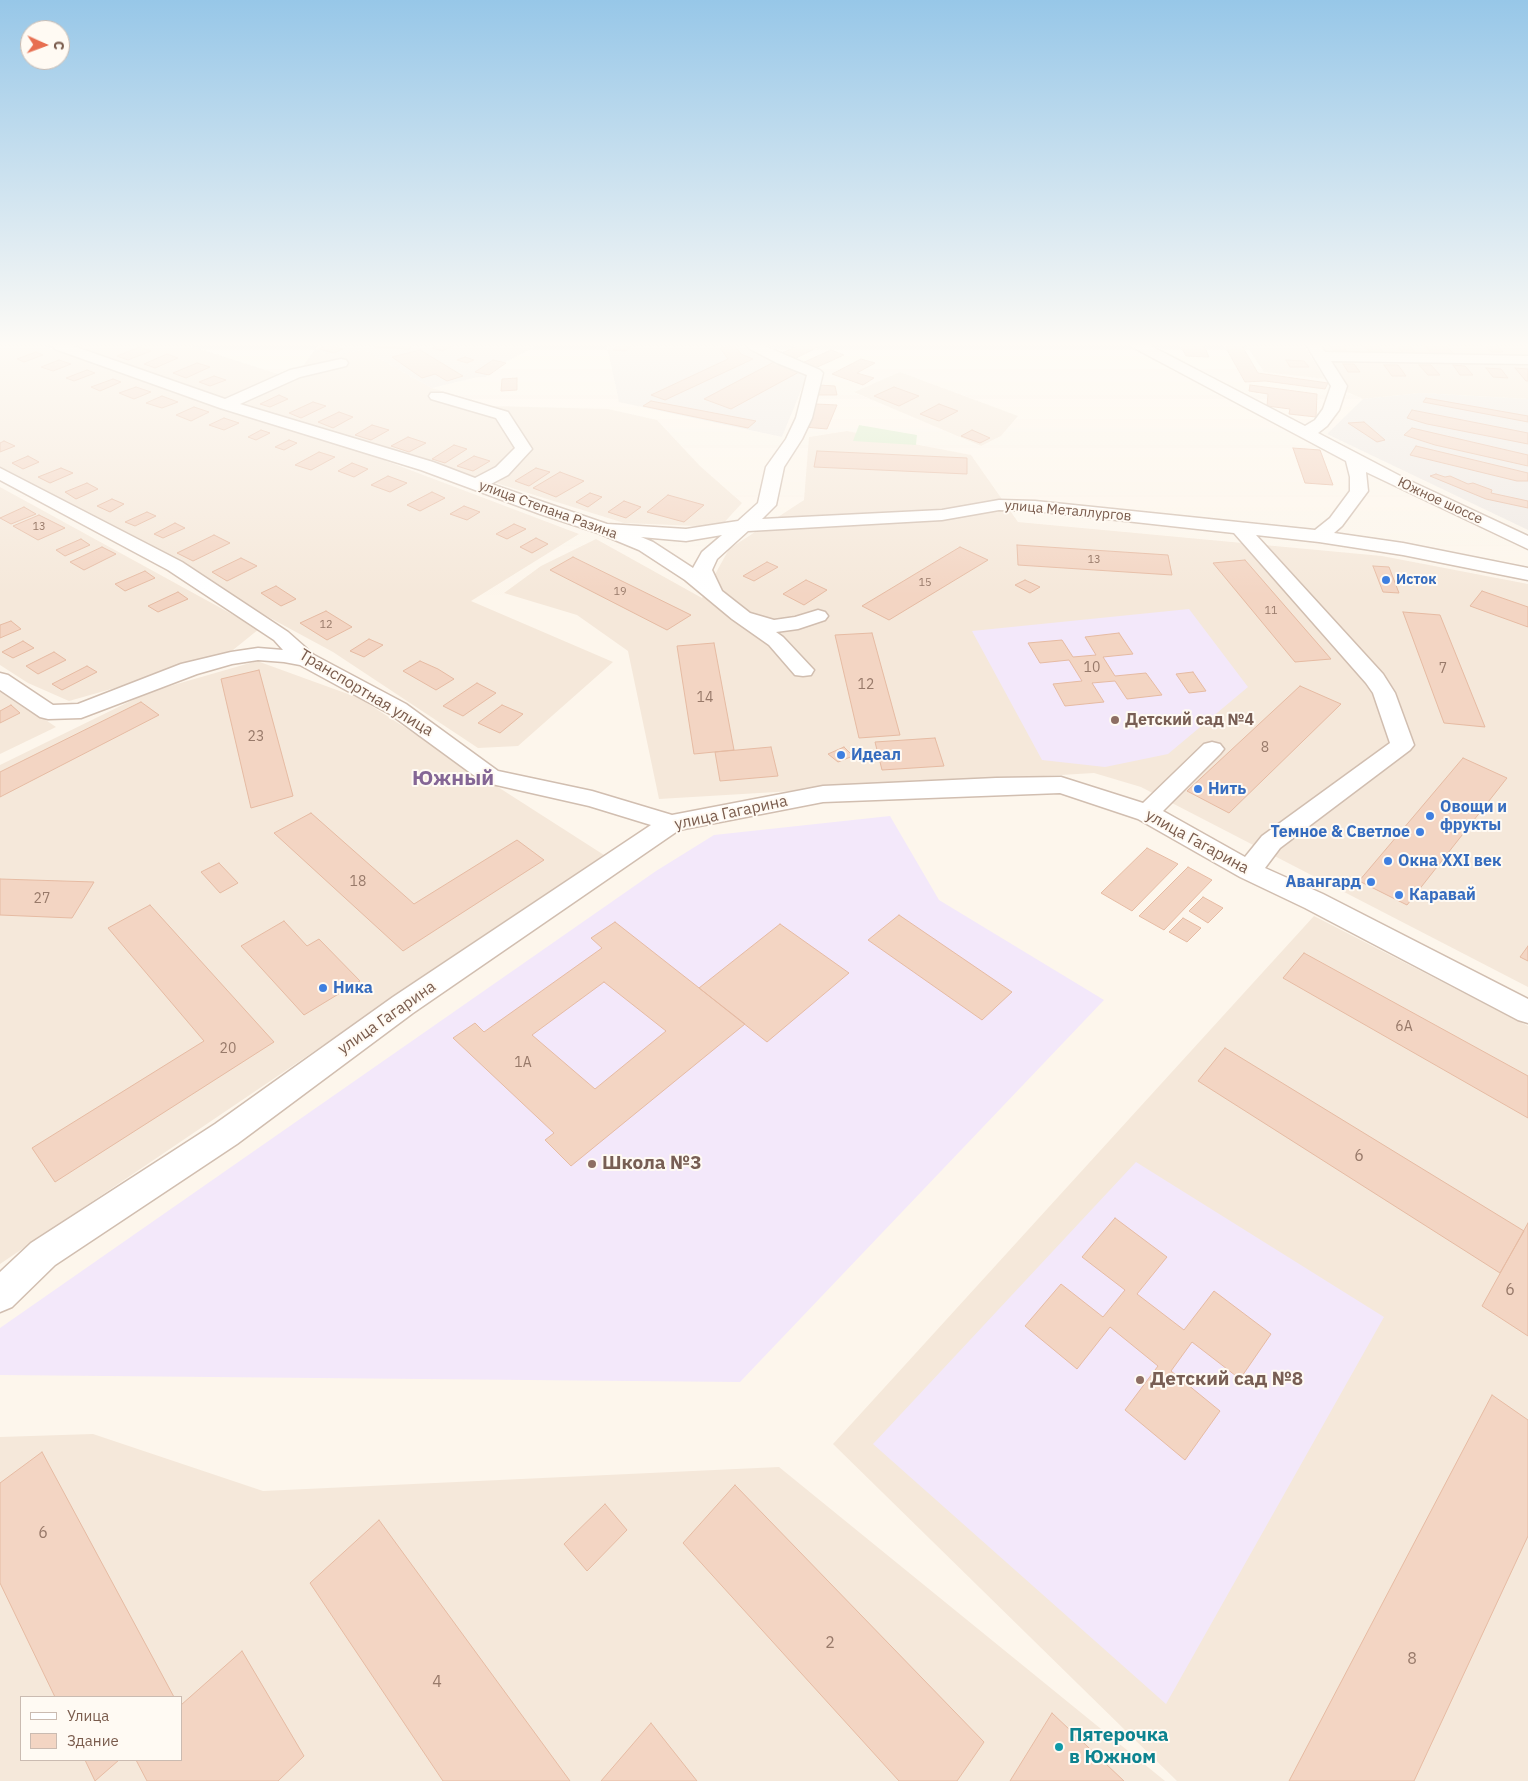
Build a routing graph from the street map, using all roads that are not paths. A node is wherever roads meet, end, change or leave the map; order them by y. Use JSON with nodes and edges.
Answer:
{"nodes":[{"id":1,"x":306,"y":429,"type":"edge"},
{"id":2,"x":511,"y":429,"type":"edge"},
{"id":3,"x":799,"y":429,"type":"edge"},
{"id":4,"x":1300,"y":429,"type":"edge"},
{"id":5,"x":1312,"y":429,"type":"edge"},
{"id":6,"x":1307,"y":433,"type":"junction"},
{"id":7,"x":1353,"y":457,"type":"junction"},
{"id":8,"x":0,"y":473,"type":"edge"},
{"id":9,"x":477,"y":484,"type":"junction"},
{"id":10,"x":741,"y":526,"type":"junction"},
{"id":11,"x":1239,"y":527,"type":"junction"},
{"id":12,"x":605,"y":530,"type":"junction"},
{"id":13,"x":1319,"y":536,"type":"junction"},
{"id":14,"x":1528,"y":543,"type":"edge"},
{"id":15,"x":1528,"y":574,"type":"edge"},
{"id":16,"x":713,"y":593,"type":"junction"},
{"id":17,"x":739,"y":614,"type":"junction"},
{"id":18,"x":818,"y":616,"type":"dead end"},
{"id":19,"x":306,"y":660,"type":"junction"},
{"id":20,"x":803,"y":670,"type":"dead end"},
{"id":21,"x":0,"y":680,"type":"edge"},
{"id":22,"x":1212,"y":749,"type":"dead end"},
{"id":23,"x":1147,"y":813,"type":"junction"},
{"id":24,"x":672,"y":823,"type":"junction"},
{"id":25,"x":1249,"y":871,"type":"junction"},
{"id":26,"x":1528,"y":1012,"type":"edge"},
{"id":27,"x":0,"y":1295,"type":"edge"}],
"edges":[{"from":1,"to":9,"type":"street","name":"улица Степана Разина"},
{"from":2,"to":9,"type":"street"},
{"from":3,"to":10,"type":"street"},
{"from":4,"to":6,"type":"street","name":"Южное шоссе"},
{"from":5,"to":6,"type":"street"},
{"from":6,"to":7,"type":"street","name":"Южное шоссе"},
{"from":7,"to":13,"type":"street"},
{"from":7,"to":14,"type":"street","name":"Южное шоссе"},
{"from":8,"to":19,"type":"street","name":"Транспортная улица"},
{"from":9,"to":12,"type":"street","name":"улица Степана Разина"},
{"from":10,"to":11,"type":"street","name":"улица Металлургов"},
{"from":10,"to":12,"type":"street","name":"улица Металлургов"},
{"from":10,"to":16,"type":"street"},
{"from":11,"to":13,"type":"street","name":"улица Металлургов"},
{"from":11,"to":25,"type":"street"},
{"from":12,"to":16,"type":"street","name":"улица Степана Разина"},
{"from":13,"to":15,"type":"street","name":"улица Металлургов"},
{"from":16,"to":17,"type":"street","name":"улица Степана Разина"},
{"from":17,"to":18,"type":"street"},
{"from":17,"to":20,"type":"street","name":"улица Степана Разина"},
{"from":19,"to":21,"type":"street"},
{"from":19,"to":24,"type":"street","name":"Транспортная улица"},
{"from":22,"to":23,"type":"street"},
{"from":23,"to":24,"type":"street","name":"улица Гагарина"},
{"from":23,"to":25,"type":"street","name":"улица Гагарина"},
{"from":24,"to":27,"type":"street","name":"улица Гагарина"},
{"from":25,"to":26,"type":"street","name":"улица Гагарина"}]}
